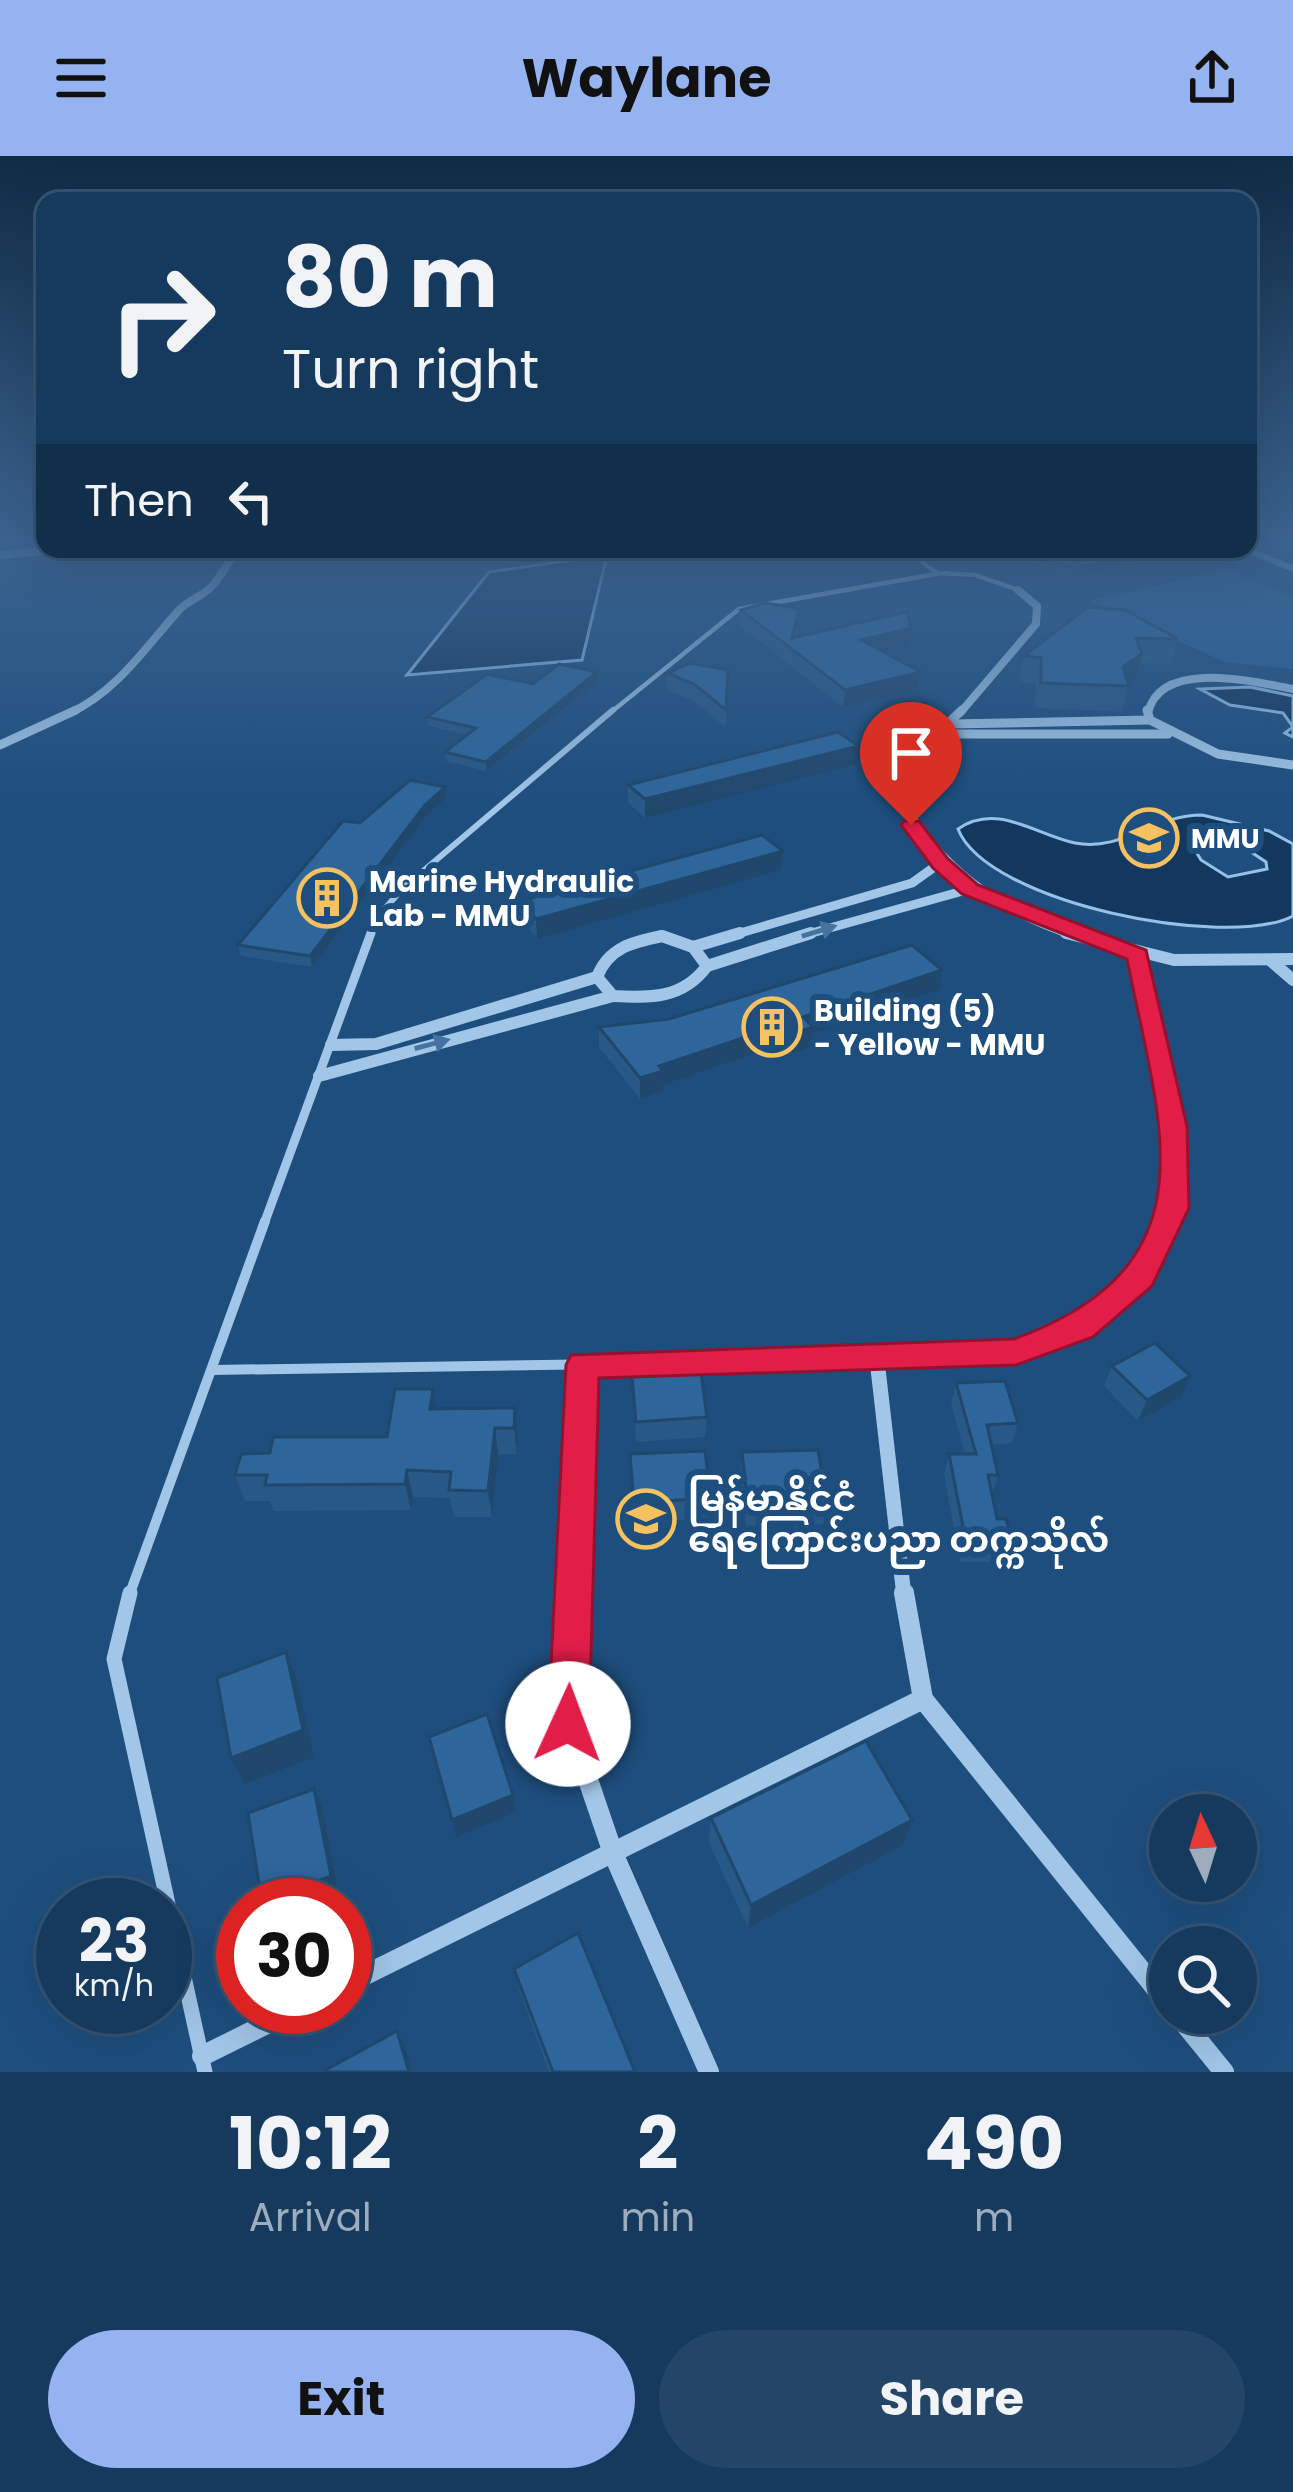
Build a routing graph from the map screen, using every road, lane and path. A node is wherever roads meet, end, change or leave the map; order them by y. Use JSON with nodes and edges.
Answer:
{"nodes":[{"id":1,"x":168,"y":626,"type":"edge"},
{"id":2,"x":711,"y":626,"type":"edge"},
{"id":3,"x":1034,"y":626,"type":"edge"},
{"id":4,"x":1293,"y":689,"type":"edge"},
{"id":5,"x":1150,"y":720,"type":"junction"},
{"id":6,"x":950,"y":724,"type":"junction"},
{"id":7,"x":936,"y":734,"type":"junction"},
{"id":8,"x":1168,"y":734,"type":"junction"},
{"id":9,"x":0,"y":745,"type":"edge"},
{"id":10,"x":1293,"y":765,"type":"edge"},
{"id":11,"x":940,"y":863,"type":"junction"},
{"id":12,"x":970,"y":890,"type":"junction"},
{"id":13,"x":693,"y":947,"type":"junction"},
{"id":14,"x":1138,"y":955,"type":"junction"},
{"id":15,"x":1293,"y":959,"type":"edge"},
{"id":16,"x":1269,"y":960,"type":"junction"},
{"id":17,"x":707,"y":966,"type":"junction"},
{"id":18,"x":597,"y":977,"type":"junction"},
{"id":19,"x":1293,"y":980,"type":"edge"},
{"id":20,"x":613,"y":996,"type":"junction"},
{"id":21,"x":331,"y":1046,"type":"junction"},
{"id":22,"x":320,"y":1076,"type":"junction"},
{"id":23,"x":877,"y":1360,"type":"junction"},
{"id":24,"x":583,"y":1365,"type":"junction"},
{"id":25,"x":213,"y":1370,"type":"junction"},
{"id":26,"x":923,"y":1699,"type":"junction"},
{"id":27,"x":613,"y":1853,"type":"junction"},
{"id":28,"x":372,"y":1972,"type":"edge"},
{"id":29,"x":1149,"y":1980,"type":"edge"},
{"id":30,"x":255,"y":2034,"type":"edge"},
{"id":31,"x":1193,"y":2034,"type":"edge"},
{"id":32,"x":204,"y":2064,"type":"edge"},
{"id":33,"x":709,"y":2072,"type":"edge"},
{"id":34,"x":1224,"y":2072,"type":"edge"}],
"edges":[{"from":1,"to":9,"type":"street"},
{"from":2,"to":21,"type":"lane"},
{"from":3,"to":6,"type":"street"},
{"from":4,"to":5,"type":"street"},
{"from":5,"to":6,"type":"street"},
{"from":5,"to":8,"type":"street"},
{"from":6,"to":7,"type":"street"},
{"from":7,"to":8,"type":"street"},
{"from":7,"to":11,"type":"street"},
{"from":8,"to":10,"type":"street"},
{"from":11,"to":12,"type":"street"},
{"from":11,"to":13,"type":"street"},
{"from":12,"to":14,"type":"street"},
{"from":17,"to":12,"type":"street","one_way":true},
{"from":13,"to":17,"type":"street"},
{"from":13,"to":18,"type":"street"},
{"from":14,"to":16,"type":"street"},
{"from":14,"to":23,"type":"lane"},
{"from":15,"to":16,"type":"street"},
{"from":16,"to":19,"type":"street"},
{"from":17,"to":20,"type":"street"},
{"from":18,"to":20,"type":"street"},
{"from":18,"to":21,"type":"street"},
{"from":22,"to":20,"type":"street","one_way":true},
{"from":21,"to":22,"type":"lane"},
{"from":22,"to":25,"type":"lane"},
{"from":23,"to":24,"type":"lane"},
{"from":23,"to":26,"type":"street"},
{"from":24,"to":25,"type":"lane"},
{"from":24,"to":27,"type":"street"},
{"from":25,"to":32,"type":"lane"},
{"from":26,"to":27,"type":"street"},
{"from":26,"to":29,"type":"street"},
{"from":27,"to":28,"type":"street"},
{"from":27,"to":33,"type":"street"},
{"from":30,"to":32,"type":"street"},
{"from":31,"to":34,"type":"street"}]}
